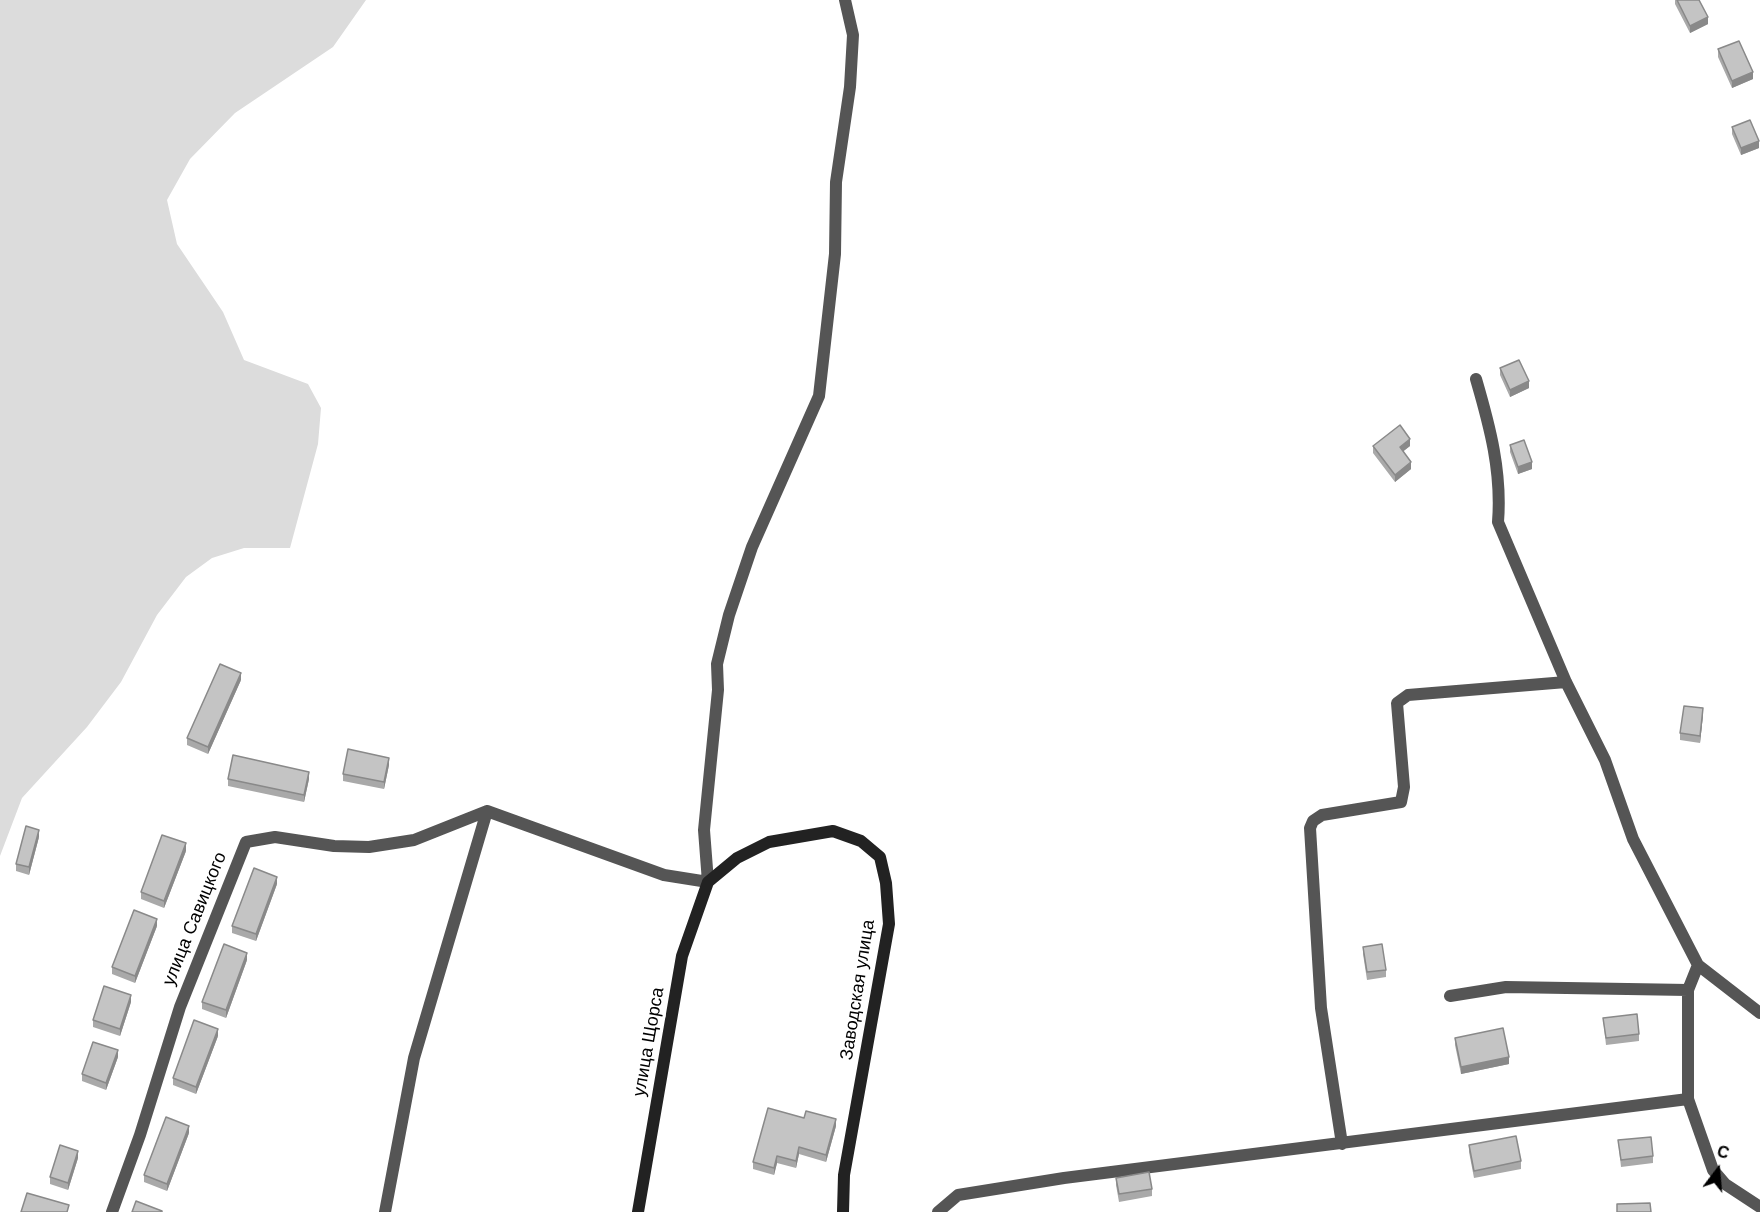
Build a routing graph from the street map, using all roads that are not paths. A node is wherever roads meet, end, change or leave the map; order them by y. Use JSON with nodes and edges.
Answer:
{"nodes":[{"id":1,"x":845,"y":0,"type":"edge"},
{"id":2,"x":1476,"y":379,"type":"dead end"},
{"id":3,"x":1566,"y":682,"type":"junction"},
{"id":4,"x":488,"y":811,"type":"junction"},
{"id":5,"x":708,"y":882,"type":"junction"},
{"id":6,"x":1698,"y":965,"type":"junction"},
{"id":7,"x":1688,"y":990,"type":"junction"},
{"id":8,"x":1450,"y":996,"type":"dead end"},
{"id":9,"x":1760,"y":1012,"type":"edge"},
{"id":10,"x":1688,"y":1099,"type":"junction"},
{"id":11,"x":1342,"y":1144,"type":"junction"},
{"id":12,"x":1760,"y":1207,"type":"edge"},
{"id":13,"x":112,"y":1212,"type":"edge"},
{"id":14,"x":385,"y":1212,"type":"edge"},
{"id":15,"x":638,"y":1212,"type":"edge"},
{"id":16,"x":843,"y":1212,"type":"edge"},
{"id":17,"x":938,"y":1212,"type":"edge"}],
"edges":[{"from":1,"to":5,"type":"street"},
{"from":2,"to":3,"type":"street"},
{"from":3,"to":6,"type":"street"},
{"from":3,"to":11,"type":"street"},
{"from":4,"to":5,"type":"street"},
{"from":4,"to":13,"type":"street","name":"улица Савицкого"},
{"from":4,"to":14,"type":"street"},
{"from":5,"to":15,"type":"street","name":"улица Щорса"},
{"from":5,"to":16,"type":"street","name":"Заводская улица"},
{"from":6,"to":7,"type":"street"},
{"from":6,"to":9,"type":"street"},
{"from":7,"to":8,"type":"street"},
{"from":7,"to":10,"type":"street"},
{"from":10,"to":11,"type":"street"},
{"from":10,"to":12,"type":"street"},
{"from":11,"to":17,"type":"street"}]}
